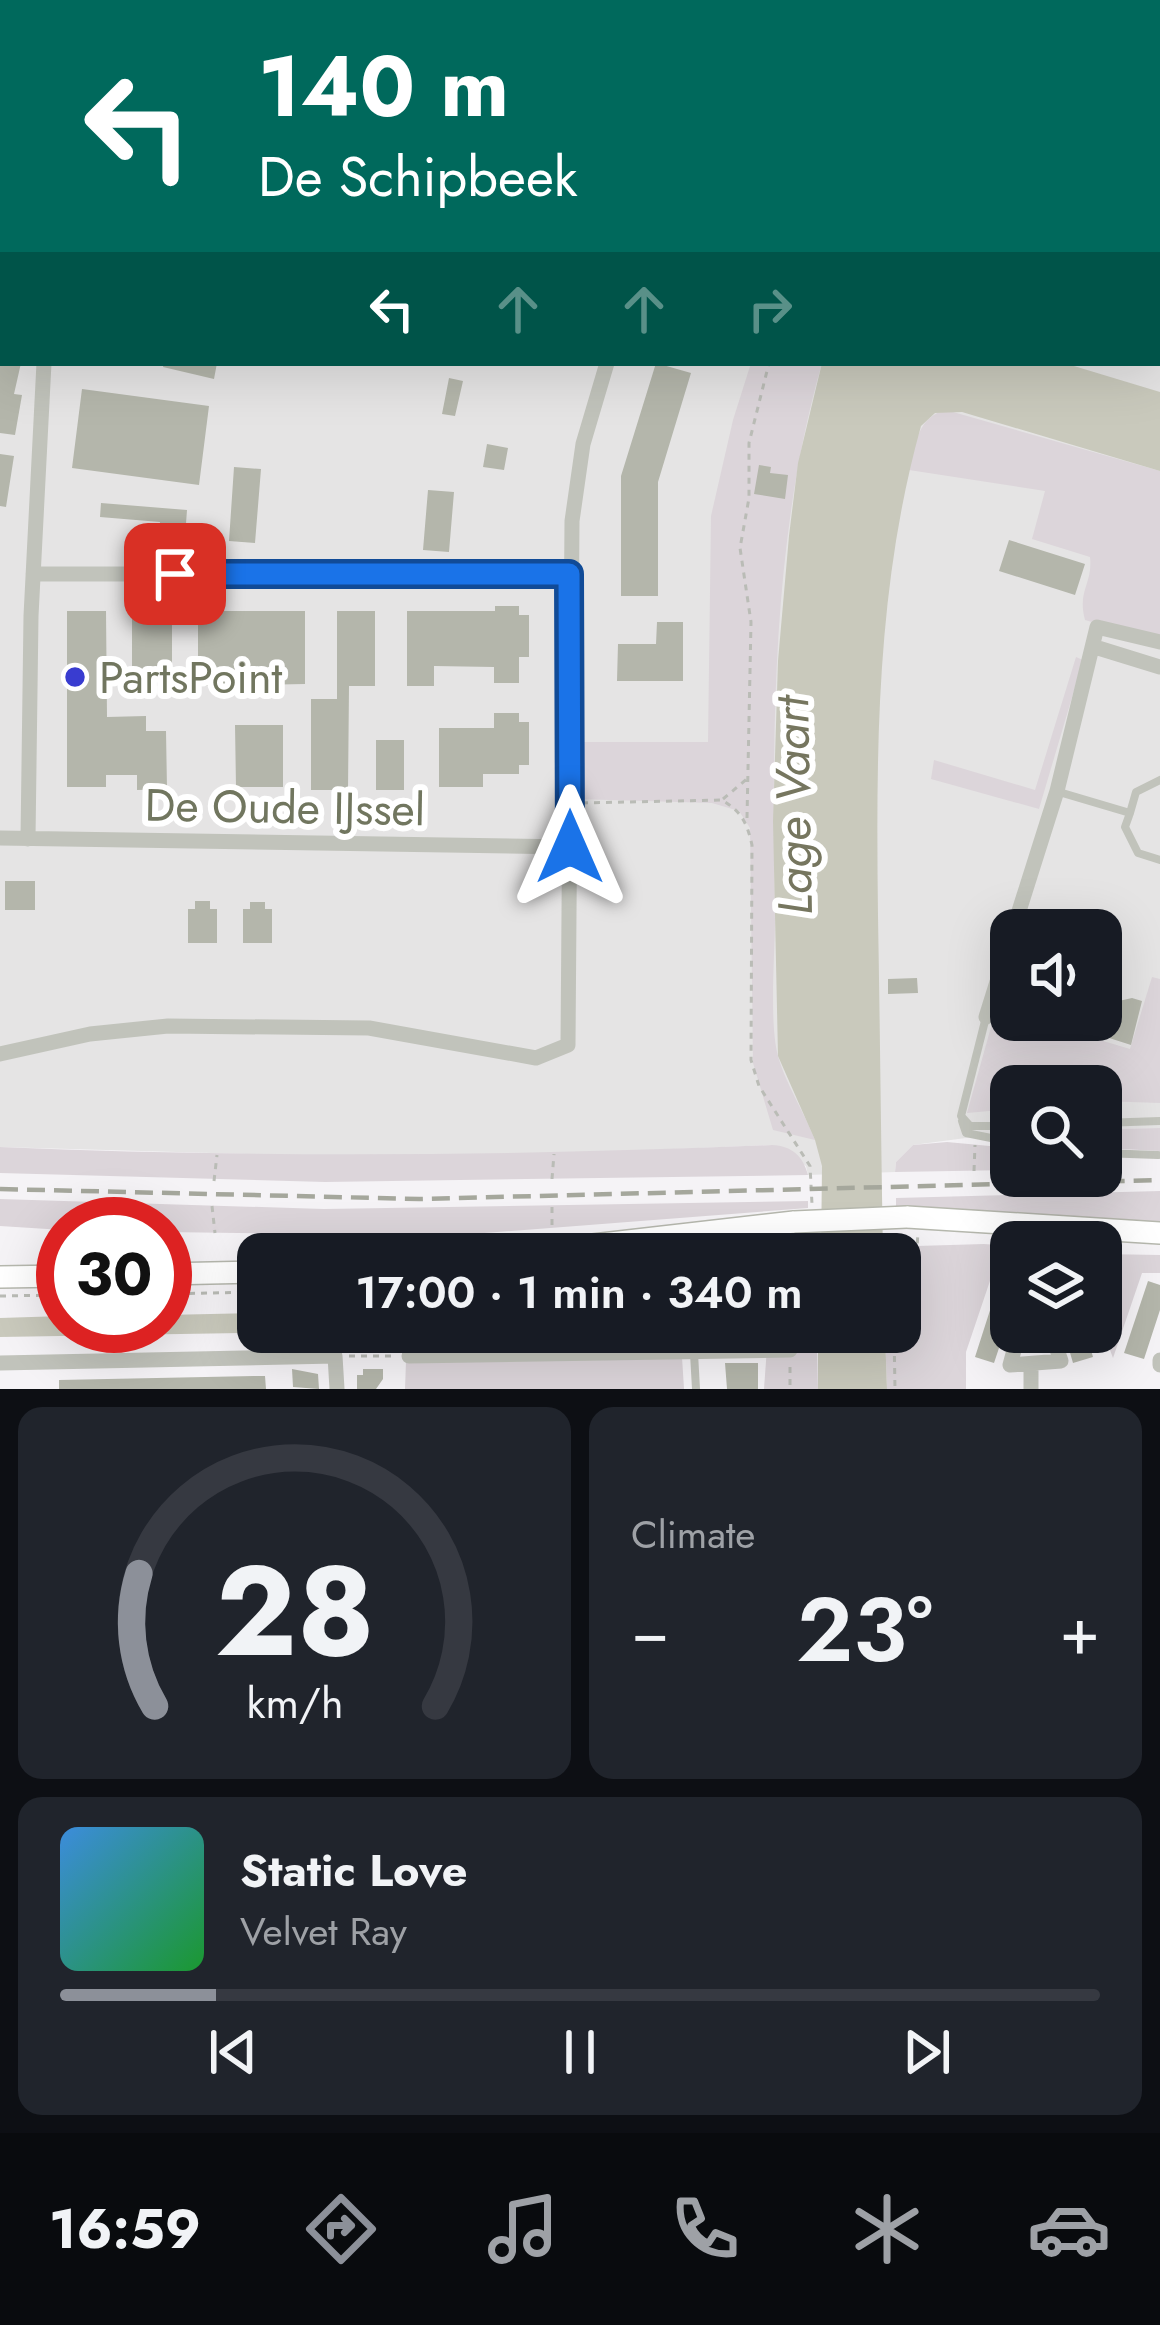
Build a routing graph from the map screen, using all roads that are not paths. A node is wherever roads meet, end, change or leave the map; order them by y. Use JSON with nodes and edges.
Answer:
{"nodes":[{"id":1,"x":44,"y":366,"type":"edge"},
{"id":2,"x":606,"y":366,"type":"edge"},
{"id":3,"x":33,"y":574,"type":"junction"},
{"id":4,"x":569,"y":574,"type":"junction"},
{"id":5,"x":1160,"y":642,"type":"edge"},
{"id":6,"x":1095,"y":647,"type":"junction"},
{"id":7,"x":1160,"y":667,"type":"edge"},
{"id":8,"x":1160,"y":780,"type":"edge"},
{"id":9,"x":1057,"y":791,"type":"junction"},
{"id":10,"x":1130,"y":813,"type":"junction"},
{"id":11,"x":0,"y":838,"type":"edge"},
{"id":12,"x":28,"y":839,"type":"junction"},
{"id":13,"x":570,"y":847,"type":"junction"},
{"id":14,"x":1160,"y":860,"type":"edge"},
{"id":15,"x":1020,"y":909,"type":"edge"},
{"id":16,"x":990,"y":1004,"type":"edge"},
{"id":17,"x":986,"y":1017,"type":"joint"},
{"id":18,"x":0,"y":1054,"type":"edge"},
{"id":19,"x":962,"y":1121,"type":"junction"},
{"id":20,"x":1160,"y":1121,"type":"edge"},
{"id":21,"x":1122,"y":1122,"type":"edge"},
{"id":22,"x":990,"y":1126,"type":"edge"},
{"id":23,"x":990,"y":1139,"type":"edge"},
{"id":24,"x":1122,"y":1154,"type":"edge"},
{"id":25,"x":1158,"y":1155,"type":"edge"},
{"id":26,"x":739,"y":1233,"type":"edge"},
{"id":27,"x":1160,"y":1233,"type":"edge"},
{"id":28,"x":237,"y":1272,"type":"edge"},
{"id":29,"x":192,"y":1273,"type":"edge"},
{"id":30,"x":36,"y":1276,"type":"edge"},
{"id":31,"x":0,"y":1277,"type":"edge"},
{"id":32,"x":613,"y":1353,"type":"edge"},
{"id":33,"x":694,"y":1353,"type":"edge"},
{"id":34,"x":1013,"y":1353,"type":"edge"},
{"id":35,"x":1058,"y":1353,"type":"edge"},
{"id":36,"x":450,"y":1355,"type":"joint"},
{"id":37,"x":409,"y":1356,"type":"road end"},
{"id":38,"x":0,"y":1363,"type":"edge"},
{"id":39,"x":1031,"y":1364,"type":"junction"},
{"id":40,"x":337,"y":1389,"type":"edge"},
{"id":41,"x":696,"y":1389,"type":"edge"},
{"id":42,"x":1031,"y":1389,"type":"edge"}],
"edges":[{"from":1,"to":3,"type":"street"},
{"from":2,"to":4,"type":"street"},
{"from":3,"to":4,"type":"street"},
{"from":3,"to":12,"type":"street"},
{"from":4,"to":13,"type":"street"},
{"from":5,"to":6,"type":"street"},
{"from":6,"to":7,"type":"street"},
{"from":6,"to":9,"type":"street"},
{"from":8,"to":10,"type":"lane"},
{"from":9,"to":10,"type":"lane"},
{"from":9,"to":15,"type":"street"},
{"from":10,"to":14,"type":"lane"},
{"from":11,"to":12,"type":"street","name":"De Oude IJssel"},
{"from":12,"to":13,"type":"street","name":"De Oude IJssel"},
{"from":13,"to":18,"type":"street"},
{"from":16,"to":17,"type":"street"},
{"from":17,"to":19,"type":"lane"},
{"from":19,"to":22,"type":"lane"},
{"from":19,"to":23,"type":"lane"},
{"from":20,"to":21,"type":"lane"},
{"from":24,"to":25,"type":"lane"},
{"from":26,"to":27,"type":"street","bridge":true},
{"from":28,"to":29,"type":"street"},
{"from":30,"to":31,"type":"street"},
{"from":32,"to":36,"type":"street"},
{"from":33,"to":41,"type":"lane"},
{"from":34,"to":39,"type":"street"},
{"from":35,"to":39,"type":"street"},
{"from":36,"to":37,"type":"street"},
{"from":38,"to":40,"type":"street"},
{"from":39,"to":42,"type":"street"}]}
